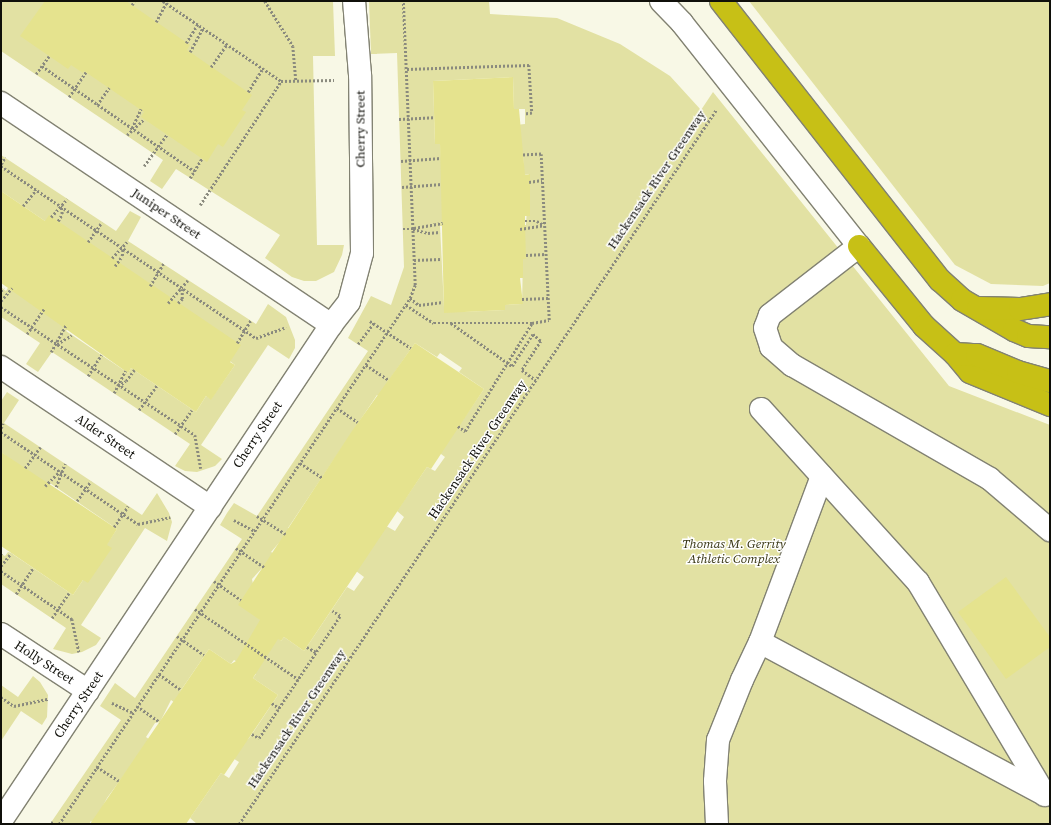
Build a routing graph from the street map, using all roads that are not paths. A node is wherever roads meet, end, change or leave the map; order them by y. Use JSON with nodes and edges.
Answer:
{"nodes":[{"id":1,"x":354,"y":1,"type":"edge"},
{"id":2,"x":661,"y":1,"type":"edge"},
{"id":3,"x":721,"y":1,"type":"edge"},
{"id":4,"x":1,"y":102,"type":"edge"},
{"id":5,"x":859,"y":246,"type":"junction"},
{"id":6,"x":1050,"y":304,"type":"edge"},
{"id":7,"x":976,"y":308,"type":"junction"},
{"id":8,"x":324,"y":320,"type":"junction"},
{"id":9,"x":1050,"y":337,"type":"edge"},
{"id":10,"x":955,"y":354,"type":"junction"},
{"id":11,"x":1,"y":367,"type":"edge"},
{"id":12,"x":1050,"y":381,"type":"edge"},
{"id":13,"x":1050,"y":405,"type":"edge"},
{"id":14,"x":761,"y":410,"type":"dead end"},
{"id":15,"x":822,"y":476,"type":"junction"},
{"id":16,"x":210,"y":507,"type":"junction"},
{"id":17,"x":1050,"y":530,"type":"edge"},
{"id":18,"x":1,"y":634,"type":"edge"},
{"id":19,"x":760,"y":642,"type":"junction"},
{"id":20,"x":88,"y":691,"type":"junction"},
{"id":21,"x":1048,"y":797,"type":"edge"},
{"id":22,"x":1,"y":821,"type":"edge"},
{"id":23,"x":717,"y":824,"type":"edge"}],
"edges":[{"from":1,"to":8,"type":"street","name":"Cherry Street"},
{"from":2,"to":5,"type":"street"},
{"from":3,"to":7,"type":"highway"},
{"from":4,"to":8,"type":"street","name":"Juniper Street"},
{"from":5,"to":10,"type":"highway"},
{"from":5,"to":17,"type":"street"},
{"from":6,"to":7,"type":"highway"},
{"from":7,"to":9,"type":"highway"},
{"from":8,"to":16,"type":"street","name":"Cherry Street"},
{"from":10,"to":12,"type":"highway"},
{"from":10,"to":13,"type":"highway"},
{"from":11,"to":16,"type":"street","name":"Alder Street"},
{"from":14,"to":15,"type":"street"},
{"from":15,"to":19,"type":"street"},
{"from":15,"to":21,"type":"street"},
{"from":16,"to":20,"type":"street","name":"Cherry Street"},
{"from":18,"to":20,"type":"street","name":"Holly Street"},
{"from":19,"to":21,"type":"street"},
{"from":19,"to":23,"type":"street"},
{"from":20,"to":22,"type":"street","name":"Cherry Street"}]}
